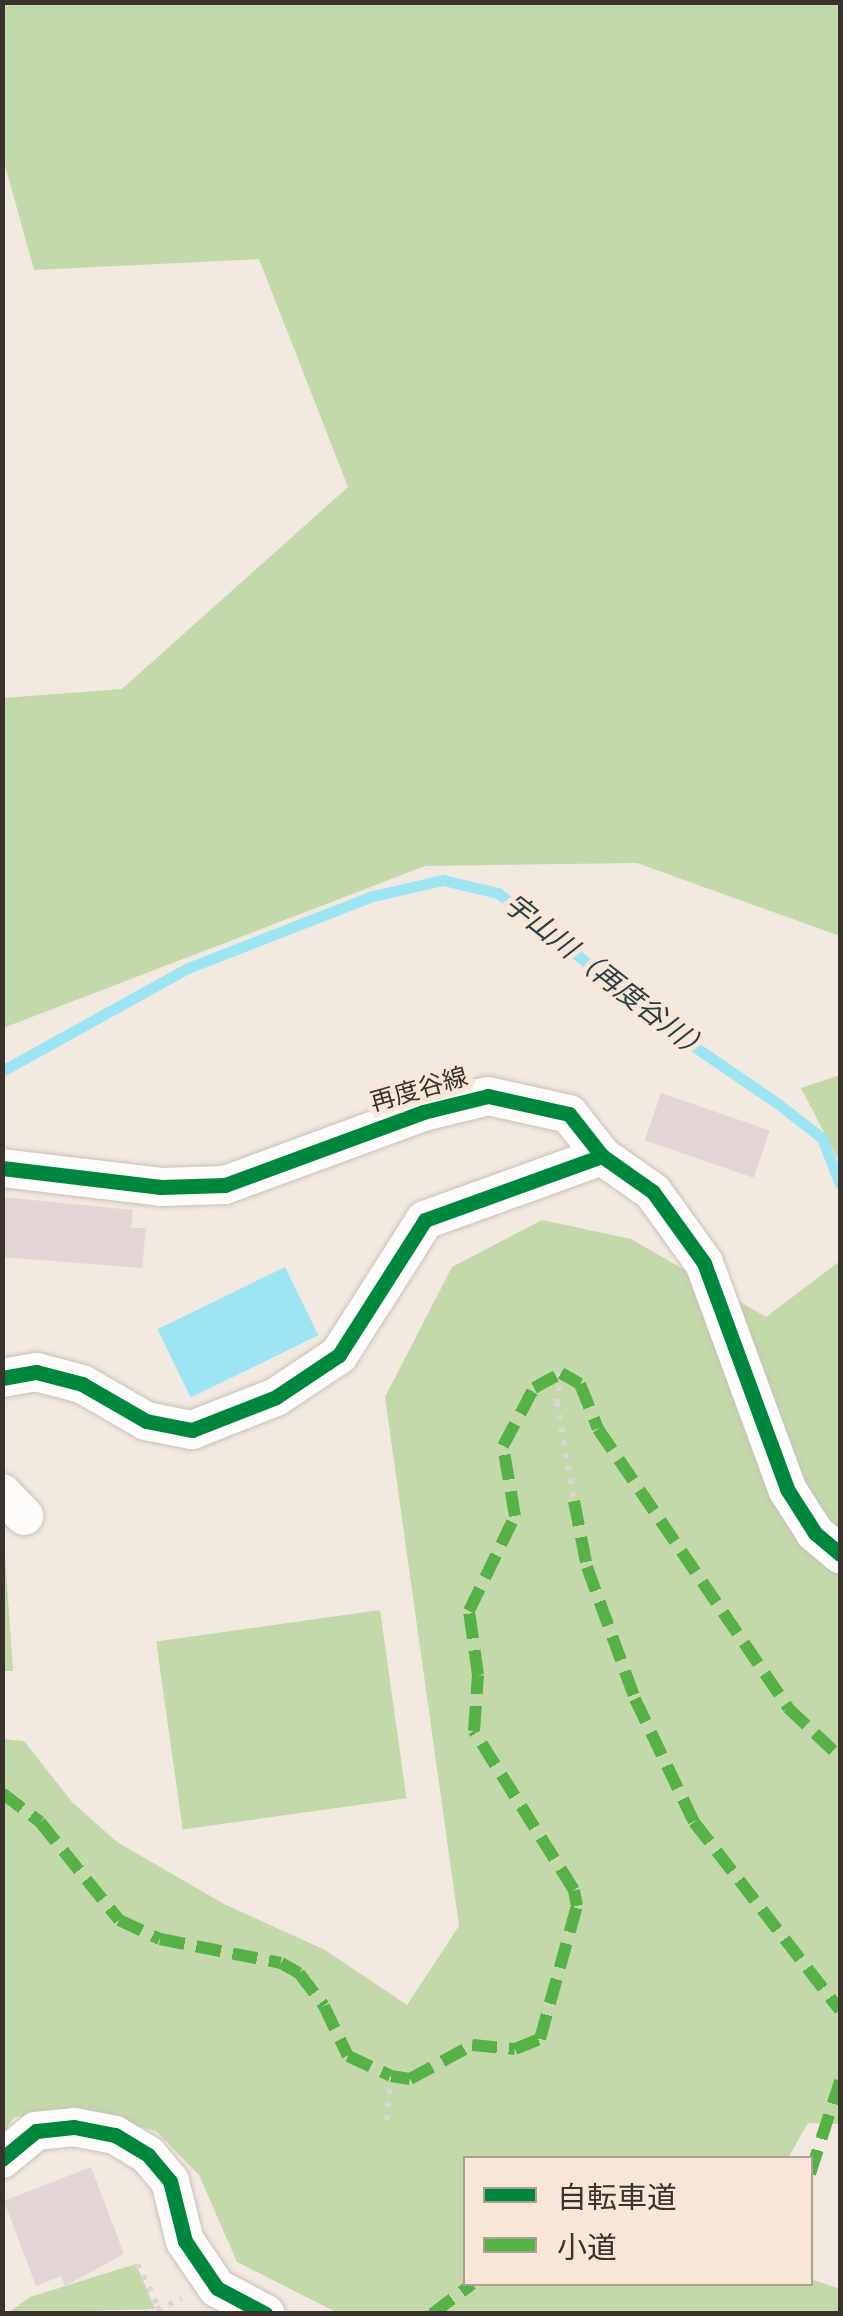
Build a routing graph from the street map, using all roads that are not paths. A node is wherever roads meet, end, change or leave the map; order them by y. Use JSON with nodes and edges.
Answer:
{"nodes":[{"id":1,"x":602,"y":1156,"type":"junction"},
{"id":2,"x":2,"y":1168,"type":"edge"},
{"id":3,"x":2,"y":1378,"type":"edge"},
{"id":4,"x":840,"y":1554,"type":"edge"},
{"id":5,"x":2,"y":2159,"type":"edge"},
{"id":6,"x":222,"y":2303,"type":"edge"},
{"id":7,"x":266,"y":2314,"type":"edge"}],
"edges":[{"from":1,"to":2,"type":"street","name":"再度谷線"},
{"from":1,"to":3,"type":"street"},
{"from":1,"to":4,"type":"street","name":"再度谷線"},
{"from":5,"to":6,"type":"street"},
{"from":6,"to":7,"type":"street"}]}
